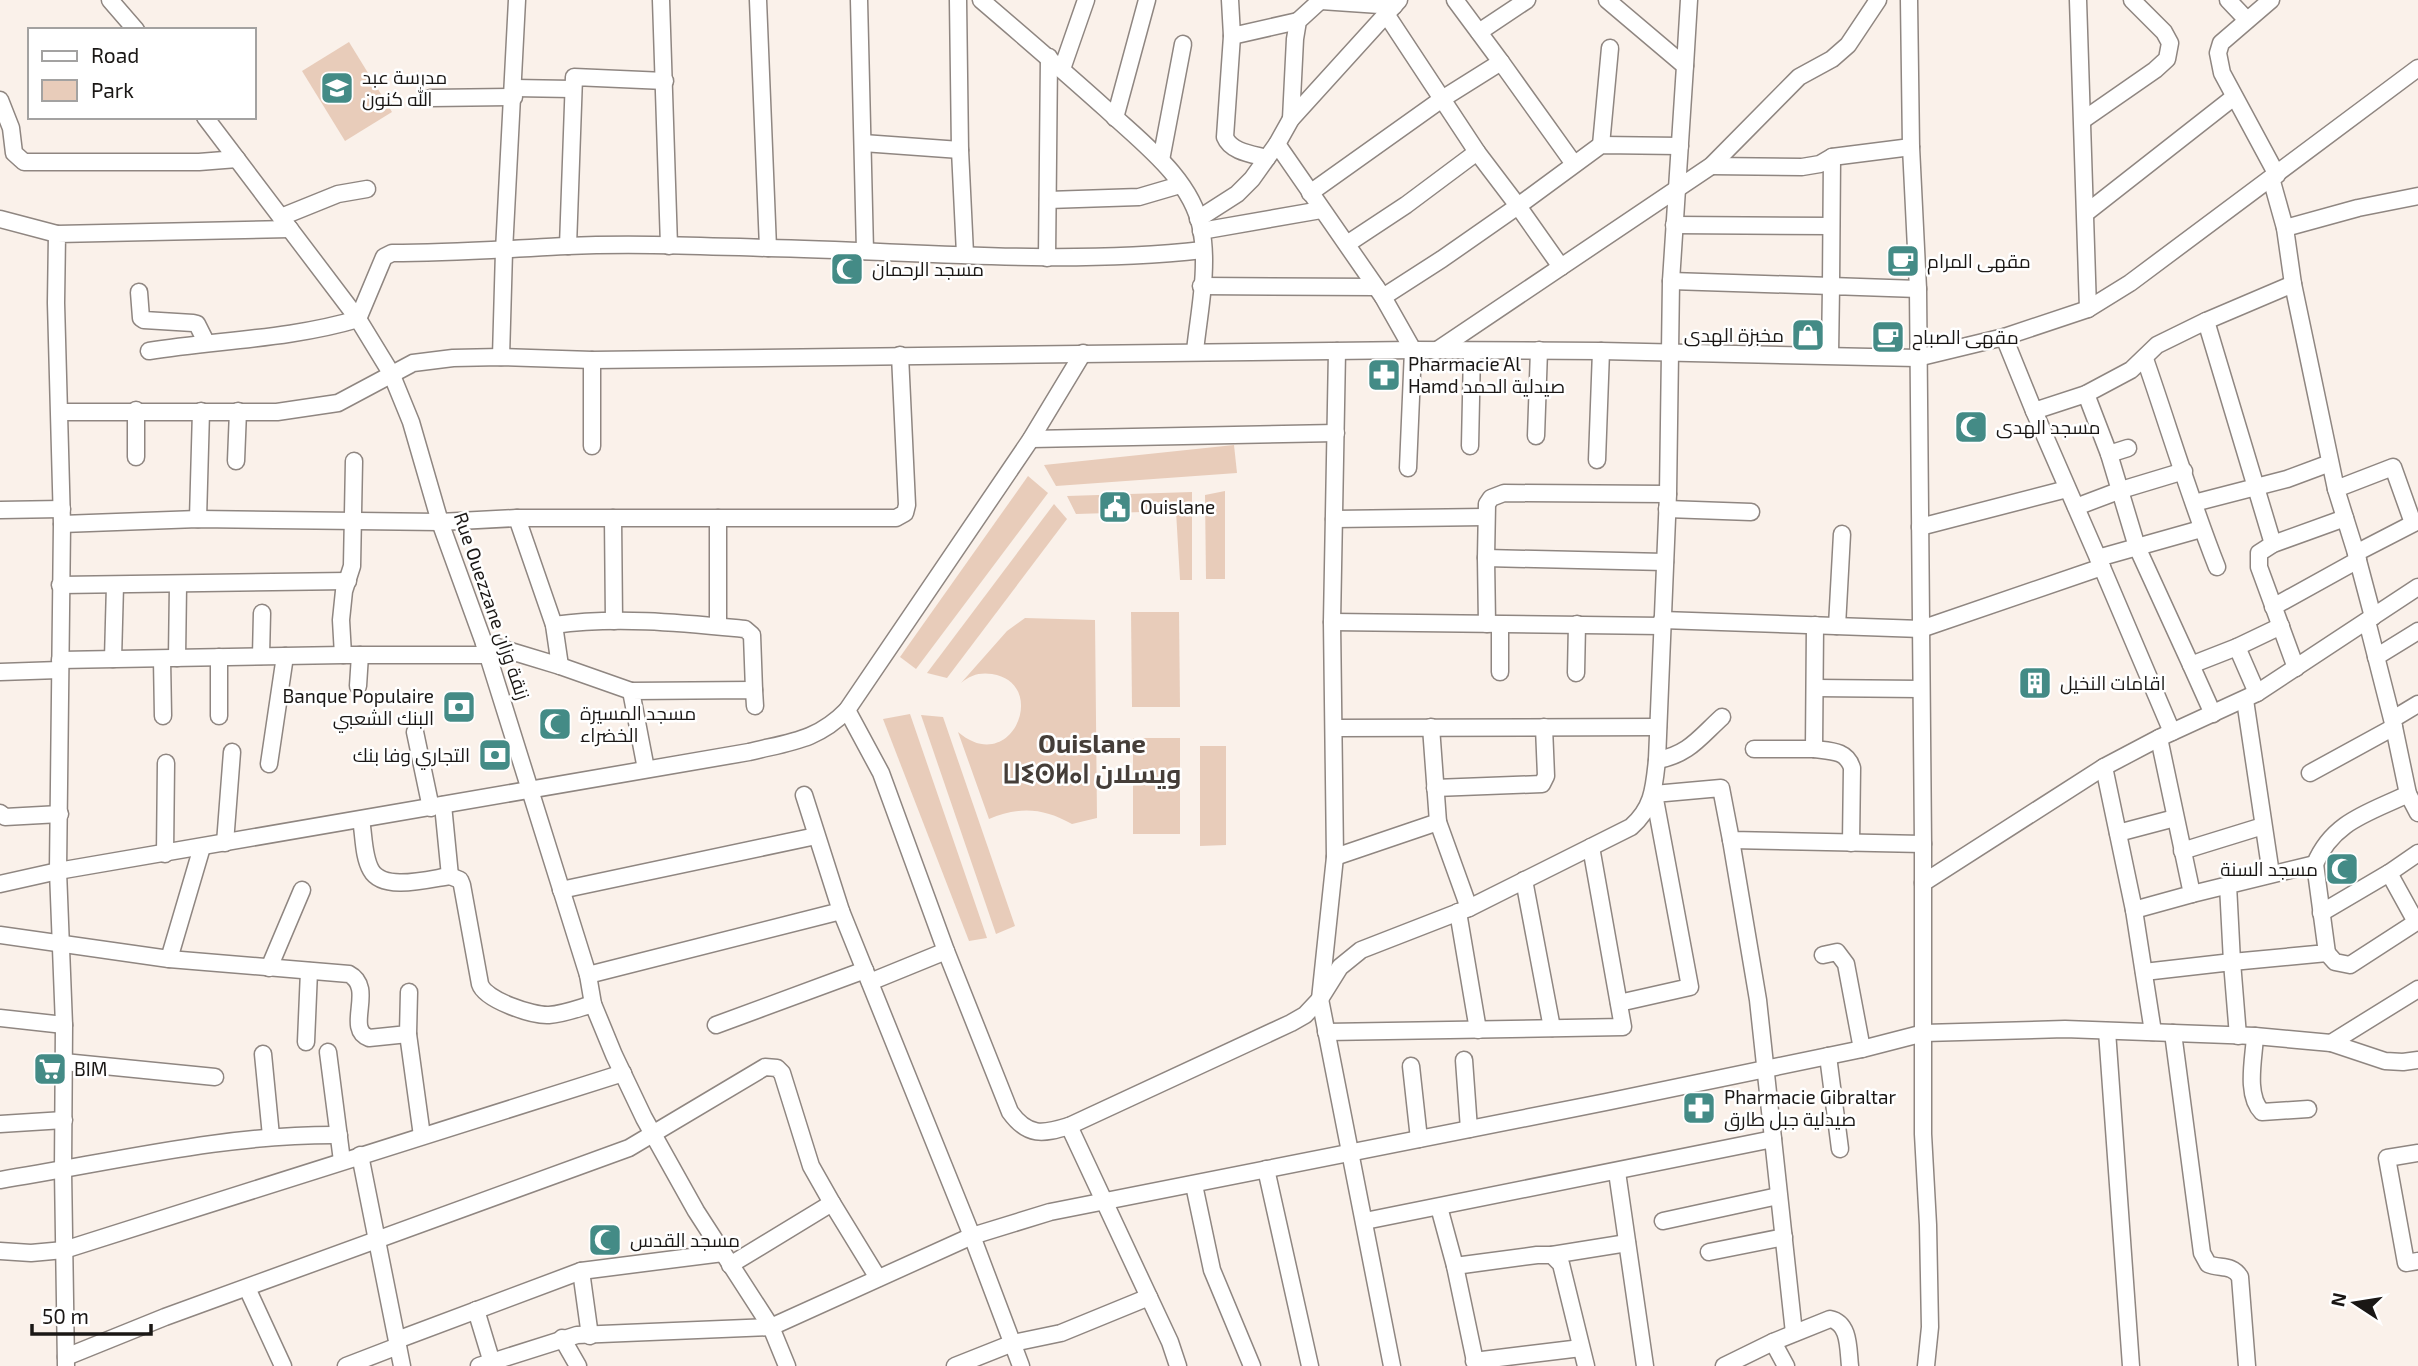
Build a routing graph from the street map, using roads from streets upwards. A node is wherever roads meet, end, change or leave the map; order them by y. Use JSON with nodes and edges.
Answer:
{"nodes":[{"id":1,"x":110,"y":0,"type":"edge"},
{"id":2,"x":517,"y":0,"type":"edge"},
{"id":3,"x":661,"y":0,"type":"edge"},
{"id":4,"x":758,"y":0,"type":"edge"},
{"id":5,"x":859,"y":0,"type":"edge"},
{"id":6,"x":958,"y":0,"type":"edge"},
{"id":7,"x":981,"y":0,"type":"edge"},
{"id":8,"x":1086,"y":0,"type":"edge"},
{"id":9,"x":1147,"y":0,"type":"edge"},
{"id":10,"x":1230,"y":0,"type":"edge"},
{"id":11,"x":1321,"y":0,"type":"edge"},
{"id":12,"x":1455,"y":0,"type":"edge"},
{"id":13,"x":1527,"y":0,"type":"edge"},
{"id":14,"x":1607,"y":0,"type":"edge"},
{"id":15,"x":1689,"y":0,"type":"edge"},
{"id":16,"x":1878,"y":0,"type":"edge"},
{"id":17,"x":1909,"y":0,"type":"edge"},
{"id":18,"x":2078,"y":0,"type":"edge"},
{"id":19,"x":2132,"y":0,"type":"edge"},
{"id":20,"x":2228,"y":0,"type":"edge"},
{"id":21,"x":2271,"y":0,"type":"edge"},
{"id":22,"x":1393,"y":7,"type":"edge"},
{"id":23,"x":2247,"y":20,"type":"junction"},
{"id":24,"x":1298,"y":22,"type":"junction"},
{"id":25,"x":134,"y":28,"type":"edge"},
{"id":26,"x":1479,"y":32,"type":"junction"},
{"id":27,"x":1232,"y":37,"type":"junction"},
{"id":28,"x":1183,"y":44,"type":"dead end"},
{"id":29,"x":1610,"y":48,"type":"dead end"},
{"id":30,"x":1049,"y":57,"type":"junction"},
{"id":31,"x":1501,"y":62,"type":"junction"},
{"id":32,"x":1685,"y":66,"type":"junction"},
{"id":33,"x":2418,"y":68,"type":"edge"},
{"id":34,"x":1062,"y":69,"type":"junction"},
{"id":35,"x":665,"y":81,"type":"junction"},
{"id":36,"x":572,"y":89,"type":"junction"},
{"id":37,"x":514,"y":93,"type":"junction"},
{"id":38,"x":2234,"y":97,"type":"junction"},
{"id":39,"x":430,"y":98,"type":"dead end"},
{"id":40,"x":1442,"y":99,"type":"junction"},
{"id":41,"x":0,"y":100,"type":"edge"},
{"id":42,"x":1115,"y":118,"type":"junction"},
{"id":43,"x":207,"y":119,"type":"edge"},
{"id":44,"x":1291,"y":119,"type":"junction"},
{"id":45,"x":2083,"y":120,"type":"junction"},
{"id":46,"x":863,"y":143,"type":"junction"},
{"id":47,"x":1277,"y":144,"type":"junction"},
{"id":48,"x":1601,"y":145,"type":"junction"},
{"id":49,"x":1680,"y":146,"type":"junction"},
{"id":50,"x":1911,"y":147,"type":"junction"},
{"id":51,"x":960,"y":150,"type":"junction"},
{"id":52,"x":1477,"y":152,"type":"junction"},
{"id":53,"x":1832,"y":157,"type":"junction"},
{"id":54,"x":1267,"y":158,"type":"junction"},
{"id":55,"x":237,"y":159,"type":"junction"},
{"id":56,"x":1161,"y":160,"type":"junction"},
{"id":57,"x":1574,"y":164,"type":"junction"},
{"id":58,"x":1711,"y":166,"type":"junction"},
{"id":59,"x":2274,"y":177,"type":"junction"},
{"id":60,"x":1180,"y":185,"type":"junction"},
{"id":61,"x":367,"y":189,"type":"dead end"},
{"id":62,"x":1676,"y":189,"type":"junction"},
{"id":63,"x":1310,"y":193,"type":"junction"},
{"id":64,"x":2418,"y":196,"type":"edge"},
{"id":65,"x":1048,"y":200,"type":"junction"},
{"id":66,"x":1518,"y":206,"type":"junction"},
{"id":67,"x":1321,"y":210,"type":"junction"},
{"id":68,"x":2086,"y":213,"type":"junction"},
{"id":69,"x":0,"y":219,"type":"edge"},
{"id":70,"x":285,"y":223,"type":"junction"},
{"id":71,"x":1200,"y":225,"type":"junction"},
{"id":72,"x":1674,"y":225,"type":"junction"},
{"id":73,"x":1831,"y":226,"type":"junction"},
{"id":74,"x":2285,"y":228,"type":"junction"},
{"id":75,"x":57,"y":234,"type":"junction"},
{"id":76,"x":1347,"y":244,"type":"junction"},
{"id":77,"x":568,"y":246,"type":"junction"},
{"id":78,"x":669,"y":246,"type":"junction"},
{"id":79,"x":768,"y":248,"type":"junction"},
{"id":80,"x":1203,"y":250,"type":"junction"},
{"id":81,"x":503,"y":251,"type":"junction"},
{"id":82,"x":864,"y":251,"type":"junction"},
{"id":83,"x":965,"y":254,"type":"junction"},
{"id":84,"x":1047,"y":258,"type":"junction"},
{"id":85,"x":1561,"y":267,"type":"junction"},
{"id":86,"x":1671,"y":281,"type":"junction"},
{"id":87,"x":2293,"y":284,"type":"junction"},
{"id":88,"x":1201,"y":286,"type":"junction"},
{"id":89,"x":1831,"y":286,"type":"junction"},
{"id":90,"x":1918,"y":289,"type":"junction"},
{"id":91,"x":139,"y":292,"type":"dead end"},
{"id":92,"x":1379,"y":292,"type":"junction"},
{"id":93,"x":2088,"y":309,"type":"junction"},
{"id":94,"x":358,"y":319,"type":"junction"},
{"id":95,"x":2206,"y":321,"type":"junction"},
{"id":96,"x":2004,"y":337,"type":"junction"},
{"id":97,"x":206,"y":342,"type":"junction"},
{"id":98,"x":1413,"y":350,"type":"junction"},
{"id":99,"x":149,"y":351,"type":"dead end"},
{"id":100,"x":1195,"y":351,"type":"junction"},
{"id":101,"x":1336,"y":351,"type":"junction"},
{"id":102,"x":1436,"y":351,"type":"junction"},
{"id":103,"x":1472,"y":351,"type":"junction"},
{"id":104,"x":1538,"y":351,"type":"junction"},
{"id":105,"x":1601,"y":351,"type":"junction"},
{"id":106,"x":1083,"y":352,"type":"junction"},
{"id":107,"x":1669,"y":352,"type":"junction"},
{"id":108,"x":900,"y":355,"type":"junction"},
{"id":109,"x":1830,"y":355,"type":"junction"},
{"id":110,"x":501,"y":357,"type":"junction"},
{"id":111,"x":1917,"y":358,"type":"junction"},
{"id":112,"x":2145,"y":359,"type":"junction"},
{"id":113,"x":592,"y":360,"type":"junction"},
{"id":114,"x":391,"y":373,"type":"junction"},
{"id":115,"x":2086,"y":394,"type":"junction"},
{"id":116,"x":136,"y":410,"type":"junction"},
{"id":117,"x":201,"y":411,"type":"junction"},
{"id":118,"x":238,"y":411,"type":"junction"},
{"id":119,"x":2034,"y":411,"type":"junction"},
{"id":120,"x":60,"y":412,"type":"junction"},
{"id":121,"x":1336,"y":433,"type":"junction"},
{"id":122,"x":1536,"y":436,"type":"dead end"},
{"id":123,"x":1031,"y":439,"type":"junction"},
{"id":124,"x":592,"y":446,"type":"dead end"},
{"id":125,"x":1470,"y":446,"type":"dead end"},
{"id":126,"x":2128,"y":448,"type":"dead end"},
{"id":127,"x":2109,"y":454,"type":"junction"},
{"id":128,"x":136,"y":457,"type":"dead end"},
{"id":129,"x":1597,"y":460,"type":"dead end"},
{"id":130,"x":236,"y":461,"type":"dead end"},
{"id":131,"x":354,"y":461,"type":"dead end"},
{"id":132,"x":2330,"y":463,"type":"junction"},
{"id":133,"x":1408,"y":468,"type":"dead end"},
{"id":134,"x":2184,"y":471,"type":"junction"},
{"id":135,"x":2257,"y":487,"type":"junction"},
{"id":136,"x":2067,"y":489,"type":"junction"},
{"id":137,"x":2336,"y":489,"type":"junction"},
{"id":138,"x":2121,"y":490,"type":"junction"},
{"id":139,"x":1667,"y":501,"type":"junction"},
{"id":140,"x":2194,"y":503,"type":"junction"},
{"id":141,"x":2076,"y":508,"type":"junction"},
{"id":142,"x":0,"y":509,"type":"edge"},
{"id":143,"x":1751,"y":512,"type":"dead end"},
{"id":144,"x":62,"y":517,"type":"junction"},
{"id":145,"x":1485,"y":517,"type":"junction"},
{"id":146,"x":517,"y":518,"type":"junction"},
{"id":147,"x":718,"y":518,"type":"junction"},
{"id":148,"x":2345,"y":518,"type":"junction"},
{"id":149,"x":198,"y":519,"type":"junction"},
{"id":150,"x":612,"y":519,"type":"junction"},
{"id":151,"x":1334,"y":519,"type":"junction"},
{"id":152,"x":354,"y":521,"type":"junction"},
{"id":153,"x":440,"y":522,"type":"junction"},
{"id":154,"x":2416,"y":522,"type":"edge"},
{"id":155,"x":1920,"y":527,"type":"junction"},
{"id":156,"x":2202,"y":529,"type":"junction"},
{"id":157,"x":1842,"y":534,"type":"dead end"},
{"id":158,"x":2273,"y":544,"type":"junction"},
{"id":159,"x":2137,"y":547,"type":"junction"},
{"id":160,"x":2357,"y":556,"type":"junction"},
{"id":161,"x":1486,"y":558,"type":"junction"},
{"id":162,"x":1665,"y":562,"type":"junction"},
{"id":163,"x":2100,"y":563,"type":"junction"},
{"id":164,"x":2217,"y":567,"type":"dead end"},
{"id":165,"x":348,"y":581,"type":"junction"},
{"id":166,"x":60,"y":585,"type":"junction"},
{"id":167,"x":115,"y":585,"type":"junction"},
{"id":168,"x":178,"y":585,"type":"junction"},
{"id":169,"x":2418,"y":587,"type":"edge"},
{"id":170,"x":2273,"y":607,"type":"junction"},
{"id":171,"x":262,"y":613,"type":"dead end"},
{"id":172,"x":2370,"y":619,"type":"junction"},
{"id":173,"x":614,"y":621,"type":"junction"},
{"id":174,"x":1332,"y":622,"type":"junction"},
{"id":175,"x":1662,"y":623,"type":"junction"},
{"id":176,"x":1494,"y":624,"type":"junction"},
{"id":177,"x":1577,"y":624,"type":"junction"},
{"id":178,"x":554,"y":625,"type":"junction"},
{"id":179,"x":1815,"y":625,"type":"junction"},
{"id":180,"x":718,"y":626,"type":"junction"},
{"id":181,"x":1837,"y":626,"type":"junction"},
{"id":182,"x":2281,"y":626,"type":"junction"},
{"id":183,"x":1921,"y":629,"type":"junction"},
{"id":184,"x":2418,"y":631,"type":"edge"},
{"id":185,"x":2237,"y":647,"type":"junction"},
{"id":186,"x":486,"y":649,"type":"junction"},
{"id":187,"x":343,"y":655,"type":"junction"},
{"id":188,"x":360,"y":655,"type":"junction"},
{"id":189,"x":261,"y":656,"type":"junction"},
{"id":190,"x":285,"y":656,"type":"junction"},
{"id":191,"x":219,"y":657,"type":"junction"},
{"id":192,"x":2376,"y":657,"type":"junction"},
{"id":193,"x":113,"y":659,"type":"junction"},
{"id":194,"x":169,"y":659,"type":"junction"},
{"id":195,"x":60,"y":665,"type":"junction"},
{"id":196,"x":2191,"y":665,"type":"junction"},
{"id":197,"x":560,"y":666,"type":"junction"},
{"id":198,"x":2296,"y":668,"type":"junction"},
{"id":199,"x":1500,"y":671,"type":"dead end"},
{"id":200,"x":0,"y":672,"type":"edge"},
{"id":201,"x":1576,"y":673,"type":"dead end"},
{"id":202,"x":358,"y":686,"type":"dead end"},
{"id":203,"x":1815,"y":688,"type":"junction"},
{"id":204,"x":1921,"y":690,"type":"junction"},
{"id":205,"x":631,"y":691,"type":"junction"},
{"id":206,"x":2251,"y":696,"type":"junction"},
{"id":207,"x":2418,"y":704,"type":"edge"},
{"id":208,"x":847,"y":710,"type":"junction"},
{"id":209,"x":2213,"y":714,"type":"junction"},
{"id":210,"x":163,"y":716,"type":"dead end"},
{"id":211,"x":219,"y":716,"type":"dead end"},
{"id":212,"x":1721,"y":717,"type":"dead end"},
{"id":213,"x":2393,"y":723,"type":"junction"},
{"id":214,"x":1431,"y":727,"type":"junction"},
{"id":215,"x":1544,"y":727,"type":"junction"},
{"id":216,"x":1658,"y":727,"type":"junction"},
{"id":217,"x":1334,"y":728,"type":"junction"},
{"id":218,"x":415,"y":732,"type":"dead end"},
{"id":219,"x":2165,"y":735,"type":"junction"},
{"id":220,"x":1754,"y":749,"type":"dead end"},
{"id":221,"x":1814,"y":749,"type":"junction"},
{"id":222,"x":232,"y":752,"type":"dead end"},
{"id":223,"x":1657,"y":760,"type":"junction"},
{"id":224,"x":166,"y":763,"type":"dead end"},
{"id":225,"x":269,"y":764,"type":"dead end"},
{"id":226,"x":2105,"y":767,"type":"junction"},
{"id":227,"x":646,"y":769,"type":"junction"},
{"id":228,"x":2310,"y":773,"type":"dead end"},
{"id":229,"x":1435,"y":788,"type":"junction"},
{"id":230,"x":531,"y":790,"type":"junction"},
{"id":231,"x":1654,"y":794,"type":"junction"},
{"id":232,"x":2408,"y":794,"type":"junction"},
{"id":233,"x":804,"y":795,"type":"dead end"},
{"id":234,"x":437,"y":806,"type":"junction"},
{"id":235,"x":2418,"y":813,"type":"edge"},
{"id":236,"x":60,"y":814,"type":"junction"},
{"id":237,"x":2,"y":818,"type":"edge"},
{"id":238,"x":2175,"y":818,"type":"junction"},
{"id":239,"x":361,"y":820,"type":"junction"},
{"id":240,"x":1438,"y":822,"type":"junction"},
{"id":241,"x":2263,"y":826,"type":"junction"},
{"id":242,"x":2118,"y":833,"type":"junction"},
{"id":243,"x":816,"y":836,"type":"junction"},
{"id":244,"x":1731,"y":841,"type":"junction"},
{"id":245,"x":225,"y":843,"type":"junction"},
{"id":246,"x":1851,"y":843,"type":"junction"},
{"id":247,"x":1923,"y":844,"type":"junction"},
{"id":248,"x":202,"y":847,"type":"junction"},
{"id":249,"x":1591,"y":847,"type":"junction"},
{"id":250,"x":2182,"y":851,"type":"junction"},
{"id":251,"x":2418,"y":853,"type":"edge"},
{"id":252,"x":165,"y":854,"type":"junction"},
{"id":253,"x":1335,"y":857,"type":"junction"},
{"id":254,"x":2315,"y":864,"type":"junction"},
{"id":255,"x":58,"y":871,"type":"junction"},
{"id":256,"x":2389,"y":873,"type":"junction"},
{"id":257,"x":2271,"y":874,"type":"junction"},
{"id":258,"x":450,"y":876,"type":"junction"},
{"id":259,"x":1524,"y":880,"type":"junction"},
{"id":260,"x":1923,"y":883,"type":"junction"},
{"id":261,"x":0,"y":884,"type":"edge"},
{"id":262,"x":2228,"y":885,"type":"junction"},
{"id":263,"x":302,"y":890,"type":"dead end"},
{"id":264,"x":561,"y":890,"type":"junction"},
{"id":265,"x":2192,"y":894,"type":"junction"},
{"id":266,"x":1464,"y":910,"type":"junction"},
{"id":267,"x":2134,"y":910,"type":"junction"},
{"id":268,"x":841,"y":911,"type":"junction"},
{"id":269,"x":2321,"y":913,"type":"junction"},
{"id":270,"x":2417,"y":922,"type":"edge"},
{"id":271,"x":0,"y":935,"type":"edge"},
{"id":272,"x":60,"y":945,"type":"junction"},
{"id":273,"x":946,"y":951,"type":"junction"},
{"id":274,"x":2327,"y":953,"type":"junction"},
{"id":275,"x":1823,"y":955,"type":"dead end"},
{"id":276,"x":169,"y":959,"type":"junction"},
{"id":277,"x":2232,"y":962,"type":"junction"},
{"id":278,"x":268,"y":968,"type":"junction"},
{"id":279,"x":309,"y":971,"type":"junction"},
{"id":280,"x":2144,"y":972,"type":"junction"},
{"id":281,"x":587,"y":975,"type":"junction"},
{"id":282,"x":867,"y":976,"type":"junction"},
{"id":283,"x":2418,"y":989,"type":"edge"},
{"id":284,"x":409,"y":992,"type":"dead end"},
{"id":285,"x":1320,"y":999,"type":"junction"},
{"id":286,"x":1619,"y":1003,"type":"junction"},
{"id":287,"x":593,"y":1004,"type":"junction"},
{"id":288,"x":0,"y":1018,"type":"edge"},
{"id":289,"x":64,"y":1024,"type":"junction"},
{"id":290,"x":716,"y":1025,"type":"dead end"},
{"id":291,"x":1552,"y":1028,"type":"junction"},
{"id":292,"x":1478,"y":1030,"type":"junction"},
{"id":293,"x":2106,"y":1031,"type":"junction"},
{"id":294,"x":1326,"y":1032,"type":"junction"},
{"id":295,"x":2153,"y":1032,"type":"junction"},
{"id":296,"x":1924,"y":1033,"type":"junction"},
{"id":297,"x":2172,"y":1033,"type":"junction"},
{"id":298,"x":408,"y":1034,"type":"junction"},
{"id":299,"x":2246,"y":1036,"type":"junction"},
{"id":300,"x":306,"y":1042,"type":"dead end"},
{"id":301,"x":2331,"y":1043,"type":"junction"},
{"id":302,"x":1862,"y":1049,"type":"junction"},
{"id":303,"x":328,"y":1052,"type":"dead end"},
{"id":304,"x":263,"y":1054,"type":"dead end"},
{"id":305,"x":1828,"y":1056,"type":"junction"},
{"id":306,"x":1464,"y":1060,"type":"dead end"},
{"id":307,"x":2418,"y":1060,"type":"edge"},
{"id":308,"x":64,"y":1062,"type":"junction"},
{"id":309,"x":1411,"y":1066,"type":"dead end"},
{"id":310,"x":1765,"y":1068,"type":"junction"},
{"id":311,"x":623,"y":1073,"type":"junction"},
{"id":312,"x":215,"y":1077,"type":"dead end"},
{"id":313,"x":2308,"y":1109,"type":"dead end"},
{"id":314,"x":64,"y":1120,"type":"junction"},
{"id":315,"x":0,"y":1124,"type":"edge"},
{"id":316,"x":1069,"y":1126,"type":"junction"},
{"id":317,"x":1469,"y":1129,"type":"junction"},
{"id":318,"x":653,"y":1134,"type":"junction"},
{"id":319,"x":339,"y":1135,"type":"junction"},
{"id":320,"x":271,"y":1136,"type":"junction"},
{"id":321,"x":422,"y":1136,"type":"junction"},
{"id":322,"x":1419,"y":1139,"type":"junction"},
{"id":323,"x":1773,"y":1139,"type":"junction"},
{"id":324,"x":1840,"y":1149,"type":"dead end"},
{"id":325,"x":1350,"y":1152,"type":"junction"},
{"id":326,"x":2418,"y":1153,"type":"edge"},
{"id":327,"x":360,"y":1155,"type":"junction"},
{"id":328,"x":342,"y":1161,"type":"junction"},
{"id":329,"x":1266,"y":1169,"type":"junction"},
{"id":330,"x":63,"y":1170,"type":"junction"},
{"id":331,"x":1617,"y":1172,"type":"junction"},
{"id":332,"x":0,"y":1180,"type":"edge"},
{"id":333,"x":1194,"y":1185,"type":"junction"},
{"id":334,"x":1778,"y":1196,"type":"junction"},
{"id":335,"x":1103,"y":1200,"type":"junction"},
{"id":336,"x":832,"y":1203,"type":"junction"},
{"id":337,"x":1439,"y":1207,"type":"junction"},
{"id":338,"x":1365,"y":1221,"type":"junction"},
{"id":339,"x":1663,"y":1221,"type":"dead end"},
{"id":340,"x":972,"y":1236,"type":"junction"},
{"id":341,"x":1784,"y":1237,"type":"junction"},
{"id":342,"x":378,"y":1241,"type":"junction"},
{"id":343,"x":1627,"y":1243,"type":"junction"},
{"id":344,"x":64,"y":1250,"type":"junction"},
{"id":345,"x":0,"y":1251,"type":"edge"},
{"id":346,"x":1709,"y":1252,"type":"dead end"},
{"id":347,"x":1552,"y":1255,"type":"junction"},
{"id":348,"x":727,"y":1259,"type":"junction"},
{"id":349,"x":2418,"y":1261,"type":"edge"},
{"id":350,"x":1455,"y":1266,"type":"junction"},
{"id":351,"x":581,"y":1271,"type":"junction"},
{"id":352,"x":878,"y":1278,"type":"junction"},
{"id":353,"x":247,"y":1288,"type":"junction"},
{"id":354,"x":1149,"y":1297,"type":"junction"},
{"id":355,"x":476,"y":1310,"type":"junction"},
{"id":356,"x":771,"y":1327,"type":"junction"},
{"id":357,"x":1794,"y":1333,"type":"junction"},
{"id":358,"x":590,"y":1336,"type":"junction"},
{"id":359,"x":562,"y":1338,"type":"junction"},
{"id":360,"x":1773,"y":1342,"type":"junction"},
{"id":361,"x":398,"y":1343,"type":"junction"},
{"id":362,"x":1013,"y":1343,"type":"junction"},
{"id":363,"x":1581,"y":1348,"type":"junction"},
{"id":364,"x":66,"y":1362,"type":"edge"},
{"id":365,"x":1475,"y":1363,"type":"edge"},
{"id":366,"x":1174,"y":1364,"type":"edge"},
{"id":367,"x":488,"y":1365,"type":"edge"},
{"id":368,"x":283,"y":1366,"type":"edge"},
{"id":369,"x":346,"y":1366,"type":"edge"},
{"id":370,"x":402,"y":1366,"type":"edge"},
{"id":371,"x":578,"y":1366,"type":"edge"},
{"id":372,"x":787,"y":1366,"type":"edge"},
{"id":373,"x":955,"y":1366,"type":"edge"},
{"id":374,"x":1021,"y":1366,"type":"edge"},
{"id":375,"x":1252,"y":1366,"type":"edge"},
{"id":376,"x":1310,"y":1366,"type":"edge"},
{"id":377,"x":1392,"y":1366,"type":"edge"},
{"id":378,"x":1586,"y":1366,"type":"edge"},
{"id":379,"x":1645,"y":1366,"type":"edge"},
{"id":380,"x":1724,"y":1366,"type":"edge"},
{"id":381,"x":1786,"y":1366,"type":"edge"},
{"id":382,"x":1850,"y":1366,"type":"edge"},
{"id":383,"x":1926,"y":1366,"type":"edge"},
{"id":384,"x":2131,"y":1366,"type":"edge"},
{"id":385,"x":2247,"y":1366,"type":"edge"}],
"edges":[{"from":1,"to":25,"type":"street"},
{"from":2,"to":37,"type":"street"},
{"from":3,"to":35,"type":"street"},
{"from":4,"to":79,"type":"street"},
{"from":5,"to":46,"type":"street"},
{"from":6,"to":51,"type":"street"},
{"from":7,"to":30,"type":"street"},
{"from":8,"to":34,"type":"street"},
{"from":9,"to":42,"type":"street"},
{"from":10,"to":27,"type":"street"},
{"from":11,"to":22,"type":"street"},
{"from":11,"to":24,"type":"street"},
{"from":12,"to":26,"type":"street"},
{"from":13,"to":26,"type":"street"},
{"from":14,"to":32,"type":"street"},
{"from":15,"to":32,"type":"street"},
{"from":16,"to":58,"type":"street"},
{"from":17,"to":50,"type":"street"},
{"from":18,"to":45,"type":"street"},
{"from":19,"to":45,"type":"street"},
{"from":20,"to":23,"type":"street"},
{"from":21,"to":23,"type":"street"},
{"from":22,"to":40,"type":"street"},
{"from":22,"to":44,"type":"street"},
{"from":23,"to":38,"type":"street"},
{"from":24,"to":27,"type":"street"},
{"from":24,"to":44,"type":"street"},
{"from":26,"to":31,"type":"street"},
{"from":27,"to":54,"type":"street"},
{"from":28,"to":56,"type":"street"},
{"from":29,"to":48,"type":"street"},
{"from":30,"to":34,"type":"street"},
{"from":30,"to":65,"type":"street"},
{"from":31,"to":40,"type":"street"},
{"from":31,"to":57,"type":"street"},
{"from":32,"to":49,"type":"street"},
{"from":33,"to":59,"type":"street"},
{"from":34,"to":42,"type":"street"},
{"from":35,"to":36,"type":"street"},
{"from":35,"to":78,"type":"street"},
{"from":36,"to":37,"type":"street"},
{"from":36,"to":77,"type":"street"},
{"from":37,"to":39,"type":"street"},
{"from":37,"to":81,"type":"street"},
{"from":38,"to":59,"type":"street"},
{"from":38,"to":68,"type":"street"},
{"from":40,"to":52,"type":"street"},
{"from":40,"to":63,"type":"street"},
{"from":41,"to":55,"type":"street"},
{"from":42,"to":56,"type":"street"},
{"from":43,"to":55,"type":"street","name":"Rue Ouezzane زنقة وزان"},
{"from":44,"to":47,"type":"street"},
{"from":45,"to":68,"type":"street"},
{"from":46,"to":51,"type":"street"},
{"from":46,"to":82,"type":"street"},
{"from":47,"to":54,"type":"street"},
{"from":47,"to":63,"type":"street"},
{"from":48,"to":49,"type":"street"},
{"from":48,"to":57,"type":"street"},
{"from":49,"to":62,"type":"street"},
{"from":50,"to":53,"type":"street"},
{"from":50,"to":90,"type":"street"},
{"from":51,"to":83,"type":"street"},
{"from":52,"to":66,"type":"street"},
{"from":52,"to":76,"type":"street"},
{"from":53,"to":58,"type":"street"},
{"from":53,"to":73,"type":"street"},
{"from":54,"to":71,"type":"street"},
{"from":55,"to":70,"type":"street","name":"Rue Ouezzane زنقة وزان"},
{"from":56,"to":60,"type":"street"},
{"from":57,"to":66,"type":"street"},
{"from":58,"to":62,"type":"street"},
{"from":59,"to":74,"type":"street"},
{"from":59,"to":93,"type":"street"},
{"from":60,"to":65,"type":"street"},
{"from":60,"to":71,"type":"street"},
{"from":61,"to":70,"type":"street"},
{"from":62,"to":72,"type":"street"},
{"from":62,"to":85,"type":"street"},
{"from":63,"to":67,"type":"street"},
{"from":64,"to":74,"type":"street"},
{"from":65,"to":84,"type":"street"},
{"from":66,"to":85,"type":"street"},
{"from":66,"to":92,"type":"street"},
{"from":67,"to":71,"type":"street"},
{"from":67,"to":76,"type":"street"},
{"from":68,"to":93,"type":"street"},
{"from":69,"to":75,"type":"street"},
{"from":70,"to":75,"type":"street"},
{"from":70,"to":94,"type":"street","name":"Rue Ouezzane زنقة وزان"},
{"from":71,"to":80,"type":"street"},
{"from":72,"to":73,"type":"street"},
{"from":72,"to":86,"type":"street"},
{"from":73,"to":89,"type":"street"},
{"from":74,"to":87,"type":"street"},
{"from":75,"to":120,"type":"street"},
{"from":76,"to":92,"type":"street"},
{"from":77,"to":78,"type":"street"},
{"from":77,"to":81,"type":"street"},
{"from":78,"to":79,"type":"street"},
{"from":79,"to":82,"type":"street"},
{"from":80,"to":84,"type":"street"},
{"from":80,"to":88,"type":"street"},
{"from":81,"to":94,"type":"street"},
{"from":81,"to":110,"type":"street"},
{"from":82,"to":83,"type":"street"},
{"from":83,"to":84,"type":"street"},
{"from":85,"to":102,"type":"street"},
{"from":86,"to":89,"type":"street"},
{"from":86,"to":107,"type":"street"},
{"from":87,"to":95,"type":"street"},
{"from":87,"to":132,"type":"street"},
{"from":88,"to":92,"type":"street"},
{"from":88,"to":100,"type":"street"},
{"from":89,"to":90,"type":"street"},
{"from":89,"to":109,"type":"street"},
{"from":90,"to":111,"type":"street"},
{"from":91,"to":97,"type":"street"},
{"from":92,"to":98,"type":"street"},
{"from":93,"to":96,"type":"street"},
{"from":94,"to":97,"type":"street"},
{"from":94,"to":114,"type":"street","name":"Rue Ouezzane زنقة وزان"},
{"from":95,"to":112,"type":"street"},
{"from":95,"to":135,"type":"street"},
{"from":96,"to":111,"type":"street"},
{"from":96,"to":119,"type":"street"},
{"from":97,"to":99,"type":"street"},
{"from":98,"to":101,"type":"street"},
{"from":98,"to":102,"type":"street"},
{"from":98,"to":133,"type":"street"},
{"from":100,"to":101,"type":"street"},
{"from":100,"to":106,"type":"street"},
{"from":101,"to":121,"type":"street"},
{"from":102,"to":103,"type":"street"},
{"from":103,"to":104,"type":"street"},
{"from":103,"to":125,"type":"street"},
{"from":104,"to":105,"type":"street"},
{"from":104,"to":122,"type":"street"},
{"from":105,"to":107,"type":"street"},
{"from":105,"to":129,"type":"street"},
{"from":106,"to":108,"type":"street"},
{"from":106,"to":123,"type":"street"},
{"from":107,"to":109,"type":"street"},
{"from":107,"to":139,"type":"street"},
{"from":108,"to":113,"type":"street"},
{"from":108,"to":147,"type":"street"},
{"from":109,"to":111,"type":"street"},
{"from":110,"to":113,"type":"street"},
{"from":110,"to":114,"type":"street"},
{"from":111,"to":155,"type":"street"},
{"from":112,"to":115,"type":"street"},
{"from":112,"to":134,"type":"street"},
{"from":113,"to":124,"type":"street"},
{"from":114,"to":118,"type":"street"},
{"from":114,"to":153,"type":"street","name":"Rue Ouezzane زنقة وزان"},
{"from":115,"to":119,"type":"street"},
{"from":115,"to":127,"type":"street"},
{"from":116,"to":117,"type":"street"},
{"from":116,"to":120,"type":"street"},
{"from":116,"to":128,"type":"street"},
{"from":117,"to":118,"type":"street"},
{"from":117,"to":149,"type":"street"},
{"from":118,"to":130,"type":"street"},
{"from":119,"to":136,"type":"street"},
{"from":120,"to":144,"type":"street"},
{"from":121,"to":123,"type":"street"},
{"from":121,"to":151,"type":"street"},
{"from":123,"to":208,"type":"street"},
{"from":126,"to":127,"type":"street"},
{"from":127,"to":138,"type":"street"},
{"from":131,"to":152,"type":"street"},
{"from":132,"to":135,"type":"street"},
{"from":132,"to":137,"type":"street"},
{"from":134,"to":138,"type":"street"},
{"from":134,"to":140,"type":"street"},
{"from":135,"to":140,"type":"street"},
{"from":135,"to":158,"type":"street"},
{"from":136,"to":141,"type":"street"},
{"from":136,"to":155,"type":"street"},
{"from":137,"to":148,"type":"street"},
{"from":137,"to":154,"type":"street"},
{"from":138,"to":141,"type":"street"},
{"from":138,"to":159,"type":"street"},
{"from":139,"to":143,"type":"street"},
{"from":139,"to":145,"type":"street"},
{"from":139,"to":162,"type":"street"},
{"from":140,"to":156,"type":"street"},
{"from":141,"to":163,"type":"street"},
{"from":142,"to":144,"type":"street"},
{"from":144,"to":149,"type":"street"},
{"from":144,"to":166,"type":"street"},
{"from":145,"to":151,"type":"street"},
{"from":145,"to":161,"type":"street"},
{"from":146,"to":150,"type":"street"},
{"from":146,"to":153,"type":"street"},
{"from":146,"to":178,"type":"street"},
{"from":147,"to":150,"type":"street"},
{"from":147,"to":180,"type":"street"},
{"from":148,"to":158,"type":"street"},
{"from":148,"to":160,"type":"street"},
{"from":149,"to":152,"type":"street"},
{"from":150,"to":173,"type":"street"},
{"from":151,"to":174,"type":"street"},
{"from":152,"to":153,"type":"street"},
{"from":152,"to":165,"type":"street"},
{"from":153,"to":186,"type":"street","name":"Rue Ouezzane زنقة وزان"},
{"from":154,"to":160,"type":"street"},
{"from":155,"to":183,"type":"street"},
{"from":156,"to":159,"type":"street"},
{"from":156,"to":164,"type":"street"},
{"from":157,"to":181,"type":"street"},
{"from":158,"to":170,"type":"street"},
{"from":159,"to":163,"type":"street"},
{"from":159,"to":196,"type":"street"},
{"from":160,"to":170,"type":"street"},
{"from":160,"to":172,"type":"street"},
{"from":161,"to":162,"type":"street"},
{"from":161,"to":176,"type":"street"},
{"from":162,"to":175,"type":"street"},
{"from":163,"to":183,"type":"street"},
{"from":163,"to":219,"type":"street"},
{"from":165,"to":168,"type":"street"},
{"from":165,"to":187,"type":"street"},
{"from":166,"to":167,"type":"street"},
{"from":166,"to":195,"type":"street"},
{"from":167,"to":168,"type":"street"},
{"from":167,"to":193,"type":"street"},
{"from":168,"to":194,"type":"street"},
{"from":169,"to":172,"type":"street"},
{"from":170,"to":182,"type":"street"},
{"from":171,"to":189,"type":"street"},
{"from":172,"to":192,"type":"street"},
{"from":172,"to":198,"type":"street"},
{"from":173,"to":178,"type":"street"},
{"from":173,"to":180,"type":"street"},
{"from":174,"to":176,"type":"street"},
{"from":174,"to":217,"type":"street"},
{"from":175,"to":177,"type":"street"},
{"from":175,"to":179,"type":"street"},
{"from":175,"to":216,"type":"street"},
{"from":176,"to":177,"type":"street"},
{"from":176,"to":199,"type":"street"},
{"from":177,"to":201,"type":"street"},
{"from":178,"to":197,"type":"street"},
{"from":179,"to":181,"type":"street"},
{"from":179,"to":203,"type":"street"},
{"from":180,"to":205,"type":"street"},
{"from":181,"to":183,"type":"street"},
{"from":182,"to":185,"type":"street"},
{"from":182,"to":198,"type":"street"},
{"from":183,"to":204,"type":"street"},
{"from":184,"to":192,"type":"street"},
{"from":185,"to":196,"type":"street"},
{"from":185,"to":206,"type":"street"},
{"from":186,"to":188,"type":"street"},
{"from":186,"to":197,"type":"street"},
{"from":186,"to":230,"type":"street","name":"Rue Ouezzane زنقة وزان"},
{"from":187,"to":188,"type":"street"},
{"from":187,"to":190,"type":"street"},
{"from":188,"to":202,"type":"street"},
{"from":189,"to":190,"type":"street"},
{"from":189,"to":191,"type":"street"},
{"from":190,"to":225,"type":"street"},
{"from":191,"to":194,"type":"street"},
{"from":191,"to":211,"type":"street"},
{"from":192,"to":213,"type":"street"},
{"from":193,"to":194,"type":"street"},
{"from":193,"to":195,"type":"street"},
{"from":194,"to":210,"type":"street"},
{"from":195,"to":200,"type":"street"},
{"from":195,"to":236,"type":"street"},
{"from":196,"to":209,"type":"street"},
{"from":197,"to":205,"type":"street"},
{"from":198,"to":206,"type":"street"},
{"from":203,"to":204,"type":"street"},
{"from":203,"to":221,"type":"street"},
{"from":204,"to":247,"type":"street"},
{"from":205,"to":227,"type":"street"},
{"from":206,"to":209,"type":"street"},
{"from":206,"to":241,"type":"street"},
{"from":207,"to":213,"type":"street"},
{"from":208,"to":227,"type":"street"},
{"from":208,"to":273,"type":"street"},
{"from":209,"to":219,"type":"street"},
{"from":212,"to":223,"type":"street"},
{"from":213,"to":228,"type":"street"},
{"from":213,"to":232,"type":"street"},
{"from":214,"to":215,"type":"street"},
{"from":214,"to":217,"type":"street"},
{"from":214,"to":229,"type":"street"},
{"from":215,"to":216,"type":"street"},
{"from":215,"to":229,"type":"street"},
{"from":216,"to":223,"type":"street"},
{"from":217,"to":253,"type":"street"},
{"from":218,"to":234,"type":"street"},
{"from":219,"to":226,"type":"street"},
{"from":219,"to":238,"type":"street"},
{"from":220,"to":221,"type":"street"},
{"from":221,"to":246,"type":"street"},
{"from":222,"to":245,"type":"street"},
{"from":223,"to":231,"type":"street"},
{"from":224,"to":252,"type":"street"},
{"from":226,"to":242,"type":"street"},
{"from":226,"to":260,"type":"street"},
{"from":227,"to":230,"type":"street"},
{"from":229,"to":240,"type":"street"},
{"from":230,"to":234,"type":"street"},
{"from":230,"to":264,"type":"street","name":"Rue Ouezzane زنقة وزان"},
{"from":231,"to":244,"type":"street"},
{"from":231,"to":249,"type":"street"},
{"from":231,"to":286,"type":"street"},
{"from":232,"to":235,"type":"street"},
{"from":232,"to":254,"type":"street"},
{"from":233,"to":243,"type":"street"},
{"from":234,"to":239,"type":"street"},
{"from":234,"to":258,"type":"street"},
{"from":236,"to":237,"type":"street"},
{"from":236,"to":255,"type":"street"},
{"from":238,"to":242,"type":"street"},
{"from":238,"to":250,"type":"street"},
{"from":239,"to":245,"type":"street"},
{"from":239,"to":258,"type":"street"},
{"from":240,"to":253,"type":"street"},
{"from":240,"to":266,"type":"street"},
{"from":241,"to":250,"type":"street"},
{"from":241,"to":257,"type":"street"},
{"from":242,"to":267,"type":"street"},
{"from":243,"to":264,"type":"street"},
{"from":243,"to":268,"type":"street"},
{"from":244,"to":246,"type":"street"},
{"from":244,"to":310,"type":"street"},
{"from":245,"to":248,"type":"street"},
{"from":246,"to":247,"type":"street"},
{"from":247,"to":260,"type":"street"},
{"from":248,"to":252,"type":"street"},
{"from":248,"to":276,"type":"street"},
{"from":249,"to":259,"type":"street"},
{"from":249,"to":286,"type":"street"},
{"from":250,"to":265,"type":"street"},
{"from":251,"to":256,"type":"street"},
{"from":252,"to":255,"type":"street"},
{"from":253,"to":285,"type":"street"},
{"from":254,"to":257,"type":"street"},
{"from":254,"to":269,"type":"street"},
{"from":255,"to":261,"type":"street"},
{"from":255,"to":272,"type":"street"},
{"from":256,"to":269,"type":"street"},
{"from":256,"to":270,"type":"street"},
{"from":257,"to":262,"type":"street"},
{"from":258,"to":287,"type":"street"},
{"from":259,"to":266,"type":"street"},
{"from":259,"to":291,"type":"street"},
{"from":260,"to":296,"type":"street"},
{"from":262,"to":265,"type":"street"},
{"from":262,"to":277,"type":"street"},
{"from":263,"to":278,"type":"street"},
{"from":264,"to":281,"type":"street","name":"Rue Ouezzane زنقة وزان"},
{"from":265,"to":267,"type":"street"},
{"from":266,"to":285,"type":"street"},
{"from":266,"to":292,"type":"street"},
{"from":267,"to":280,"type":"street"},
{"from":268,"to":281,"type":"street"},
{"from":268,"to":282,"type":"street"},
{"from":269,"to":274,"type":"street"},
{"from":270,"to":274,"type":"street"},
{"from":271,"to":272,"type":"street"},
{"from":272,"to":276,"type":"street"},
{"from":272,"to":289,"type":"street"},
{"from":273,"to":282,"type":"street"},
{"from":273,"to":316,"type":"street"},
{"from":274,"to":277,"type":"street"},
{"from":275,"to":302,"type":"street"},
{"from":276,"to":278,"type":"street"},
{"from":277,"to":280,"type":"street"},
{"from":277,"to":299,"type":"street"},
{"from":278,"to":279,"type":"street"},
{"from":279,"to":298,"type":"street"},
{"from":279,"to":300,"type":"street"},
{"from":280,"to":295,"type":"street"},
{"from":281,"to":287,"type":"street","name":"Rue Ouezzane زنقة وزان"},
{"from":282,"to":290,"type":"street"},
{"from":282,"to":340,"type":"street"},
{"from":283,"to":301,"type":"street"},
{"from":284,"to":298,"type":"street"},
{"from":285,"to":294,"type":"street"},
{"from":285,"to":316,"type":"street"},
{"from":286,"to":291,"type":"street"},
{"from":287,"to":311,"type":"street","name":"Rue Ouezzane زنقة وزان"},
{"from":288,"to":289,"type":"street"},
{"from":289,"to":308,"type":"street"},
{"from":291,"to":292,"type":"street"},
{"from":292,"to":294,"type":"street"},
{"from":293,"to":295,"type":"street"},
{"from":293,"to":296,"type":"street"},
{"from":293,"to":384,"type":"street"},
{"from":294,"to":325,"type":"street"},
{"from":295,"to":297,"type":"street"},
{"from":296,"to":302,"type":"street"},
{"from":296,"to":383,"type":"street"},
{"from":297,"to":299,"type":"street"},
{"from":297,"to":385,"type":"street"},
{"from":298,"to":321,"type":"street"},
{"from":299,"to":301,"type":"street"},
{"from":299,"to":313,"type":"street"},
{"from":301,"to":307,"type":"street"},
{"from":302,"to":305,"type":"street"},
{"from":303,"to":319,"type":"street"},
{"from":304,"to":320,"type":"street"},
{"from":305,"to":310,"type":"street"},
{"from":305,"to":324,"type":"street"},
{"from":306,"to":317,"type":"street"},
{"from":308,"to":312,"type":"street"},
{"from":308,"to":314,"type":"street"},
{"from":309,"to":322,"type":"street"},
{"from":310,"to":317,"type":"street"},
{"from":310,"to":323,"type":"street"},
{"from":311,"to":318,"type":"street","name":"Rue Ouezzane زنقة وزان"},
{"from":311,"to":321,"type":"street"},
{"from":314,"to":315,"type":"street"},
{"from":314,"to":330,"type":"street"},
{"from":316,"to":335,"type":"street"},
{"from":317,"to":322,"type":"street"},
{"from":318,"to":336,"type":"street"},
{"from":318,"to":342,"type":"street"},
{"from":318,"to":348,"type":"street","name":"Rue Ouezzane زنقة وزان"},
{"from":319,"to":320,"type":"street"},
{"from":319,"to":328,"type":"street"},
{"from":320,"to":330,"type":"street"},
{"from":321,"to":327,"type":"street"},
{"from":322,"to":325,"type":"street"},
{"from":323,"to":331,"type":"street"},
{"from":323,"to":334,"type":"street"},
{"from":325,"to":329,"type":"street"},
{"from":325,"to":338,"type":"street"},
{"from":326,"to":349,"type":"street"},
{"from":327,"to":328,"type":"street"},
{"from":327,"to":342,"type":"street"},
{"from":328,"to":344,"type":"street"},
{"from":329,"to":333,"type":"street"},
{"from":329,"to":376,"type":"street"},
{"from":330,"to":332,"type":"street"},
{"from":330,"to":344,"type":"street"},
{"from":331,"to":337,"type":"street"},
{"from":331,"to":343,"type":"street"},
{"from":333,"to":335,"type":"street"},
{"from":333,"to":375,"type":"street"},
{"from":334,"to":339,"type":"street"},
{"from":334,"to":341,"type":"street"},
{"from":335,"to":340,"type":"street"},
{"from":335,"to":354,"type":"street"},
{"from":336,"to":348,"type":"street"},
{"from":336,"to":352,"type":"street"},
{"from":337,"to":338,"type":"street"},
{"from":337,"to":350,"type":"street"},
{"from":338,"to":377,"type":"street"},
{"from":340,"to":352,"type":"street"},
{"from":340,"to":362,"type":"street"},
{"from":341,"to":346,"type":"street"},
{"from":341,"to":357,"type":"street"},
{"from":342,"to":353,"type":"street"},
{"from":342,"to":361,"type":"street"},
{"from":343,"to":347,"type":"street"},
{"from":343,"to":379,"type":"street"},
{"from":344,"to":345,"type":"street"},
{"from":344,"to":364,"type":"street"},
{"from":347,"to":350,"type":"street"},
{"from":347,"to":363,"type":"street"},
{"from":348,"to":351,"type":"street"},
{"from":348,"to":356,"type":"street","name":"Rue Ouezzane زنقة وزان"},
{"from":350,"to":365,"type":"street"},
{"from":351,"to":355,"type":"street"},
{"from":351,"to":358,"type":"street"},
{"from":352,"to":356,"type":"street"},
{"from":353,"to":364,"type":"street"},
{"from":353,"to":368,"type":"street"},
{"from":354,"to":362,"type":"street"},
{"from":354,"to":366,"type":"street"},
{"from":355,"to":361,"type":"street"},
{"from":355,"to":367,"type":"street"},
{"from":356,"to":358,"type":"street"},
{"from":356,"to":372,"type":"street","name":"Rue Ouezzane زنقة وزان"},
{"from":357,"to":360,"type":"street"},
{"from":357,"to":382,"type":"street"},
{"from":358,"to":359,"type":"street"},
{"from":359,"to":367,"type":"street"},
{"from":359,"to":371,"type":"street"},
{"from":360,"to":380,"type":"street"},
{"from":360,"to":381,"type":"street"},
{"from":361,"to":369,"type":"street"},
{"from":361,"to":370,"type":"street"},
{"from":362,"to":373,"type":"street"},
{"from":362,"to":374,"type":"street"},
{"from":363,"to":365,"type":"street"},
{"from":363,"to":378,"type":"street"}]}
